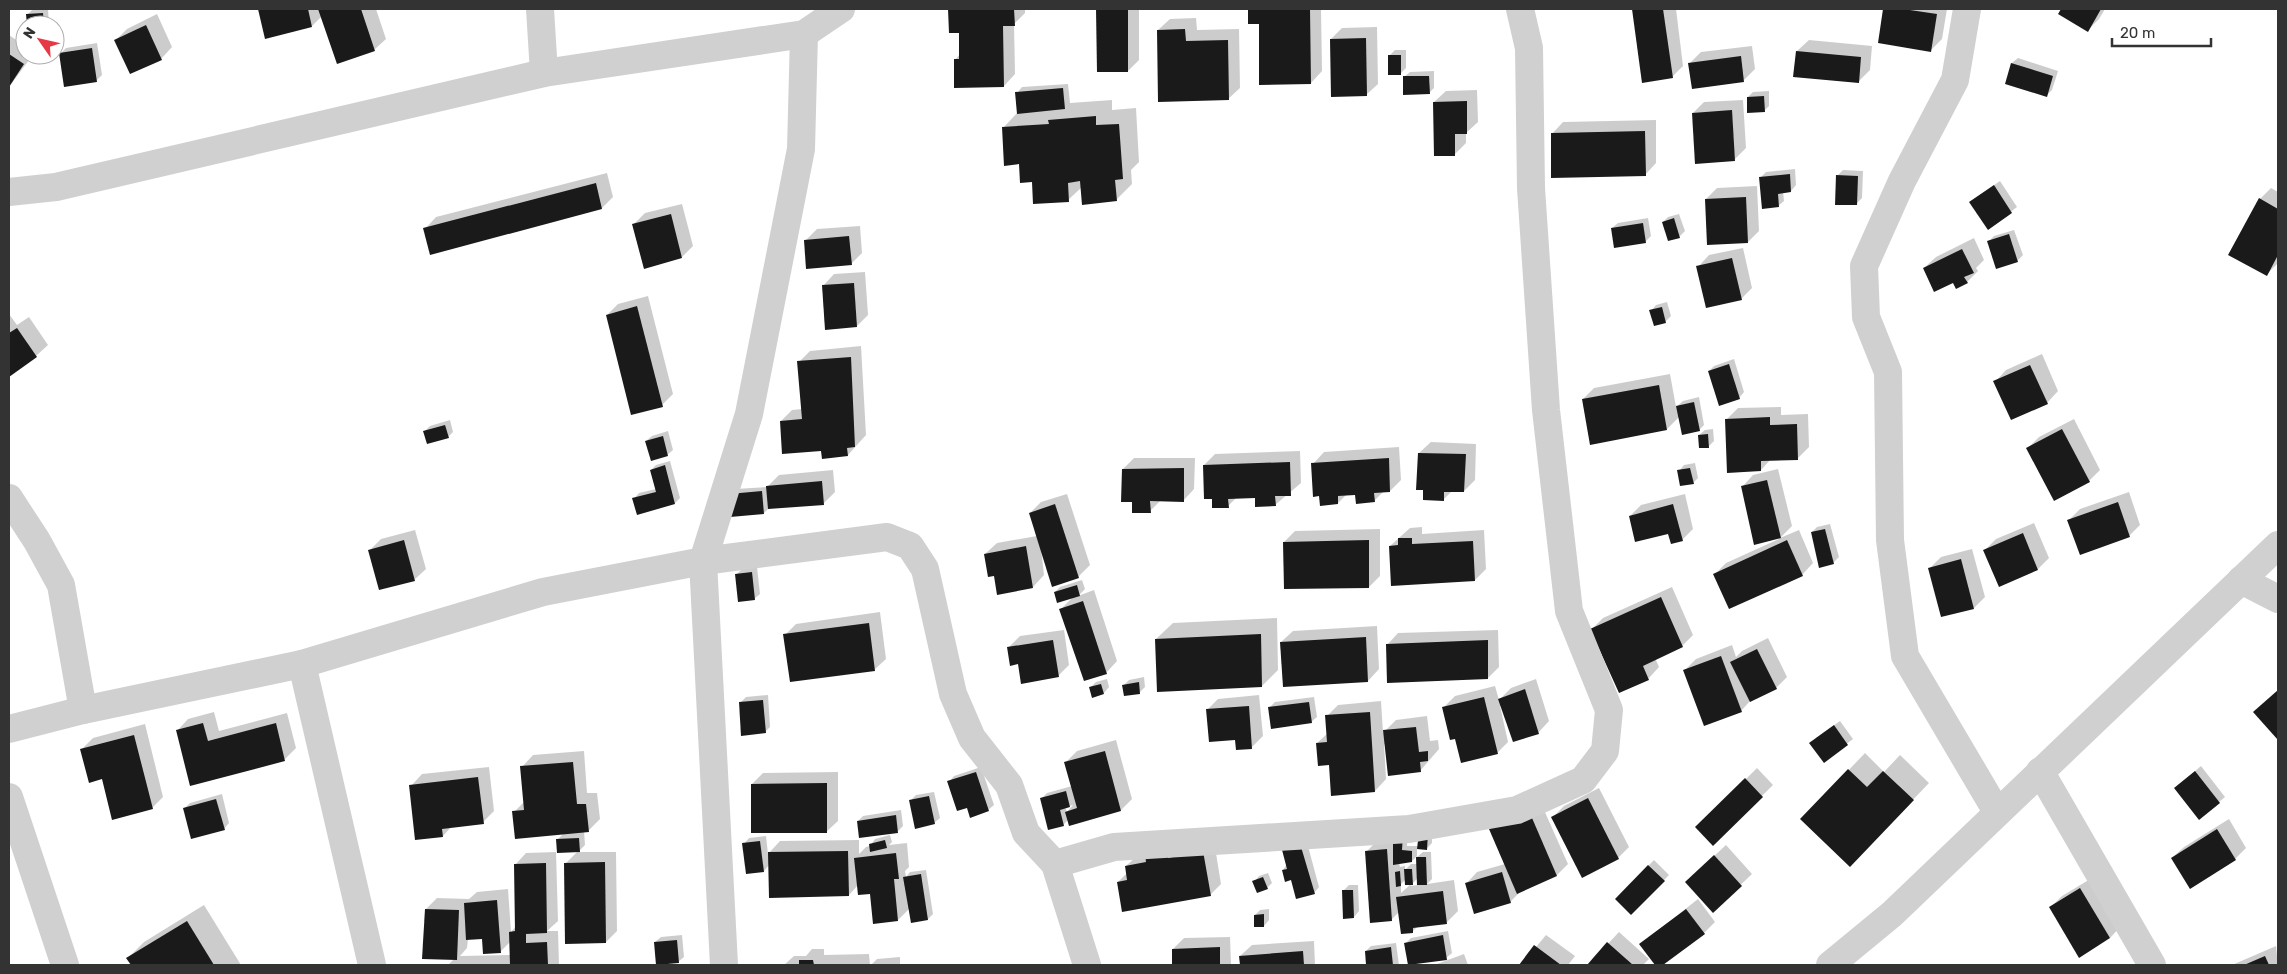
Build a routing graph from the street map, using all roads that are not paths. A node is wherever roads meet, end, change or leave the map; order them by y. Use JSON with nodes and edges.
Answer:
{"nodes":[{"id":1,"x":540,"y":9,"type":"edge"},
{"id":2,"x":841,"y":9,"type":"edge"},
{"id":3,"x":1520,"y":9,"type":"edge"},
{"id":4,"x":1967,"y":9,"type":"edge"},
{"id":5,"x":804,"y":34,"type":"junction"},
{"id":6,"x":544,"y":72,"type":"junction"},
{"id":7,"x":9,"y":192,"type":"edge"},
{"id":8,"x":9,"y":498,"type":"edge"},
{"id":9,"x":2278,"y":544,"type":"edge"},
{"id":10,"x":703,"y":561,"type":"junction"},
{"id":11,"x":2241,"y":580,"type":"junction"},
{"id":12,"x":2278,"y":599,"type":"edge"},
{"id":13,"x":302,"y":664,"type":"junction"},
{"id":14,"x":83,"y":710,"type":"junction"},
{"id":15,"x":9,"y":729,"type":"edge"},
{"id":16,"x":2040,"y":772,"type":"junction"},
{"id":17,"x":9,"y":797,"type":"edge"},
{"id":18,"x":1997,"y":812,"type":"junction"},
{"id":19,"x":1055,"y":864,"type":"junction"},
{"id":20,"x":65,"y":965,"type":"edge"},
{"id":21,"x":372,"y":965,"type":"edge"},
{"id":22,"x":724,"y":965,"type":"edge"},
{"id":23,"x":1087,"y":965,"type":"edge"},
{"id":24,"x":1830,"y":965,"type":"edge"},
{"id":25,"x":2152,"y":965,"type":"edge"}],
"edges":[{"from":1,"to":6,"type":"street"},
{"from":2,"to":5,"type":"street"},
{"from":3,"to":19,"type":"street"},
{"from":4,"to":18,"type":"street"},
{"from":5,"to":6,"type":"street"},
{"from":5,"to":10,"type":"street"},
{"from":6,"to":7,"type":"street"},
{"from":8,"to":14,"type":"street"},
{"from":9,"to":11,"type":"street"},
{"from":10,"to":13,"type":"street"},
{"from":10,"to":19,"type":"street"},
{"from":10,"to":22,"type":"street"},
{"from":11,"to":12,"type":"street"},
{"from":11,"to":16,"type":"street"},
{"from":13,"to":14,"type":"street"},
{"from":13,"to":21,"type":"street"},
{"from":14,"to":15,"type":"street"},
{"from":16,"to":18,"type":"street"},
{"from":16,"to":25,"type":"street"},
{"from":17,"to":20,"type":"street"},
{"from":18,"to":24,"type":"street"},
{"from":19,"to":23,"type":"street"}]}
